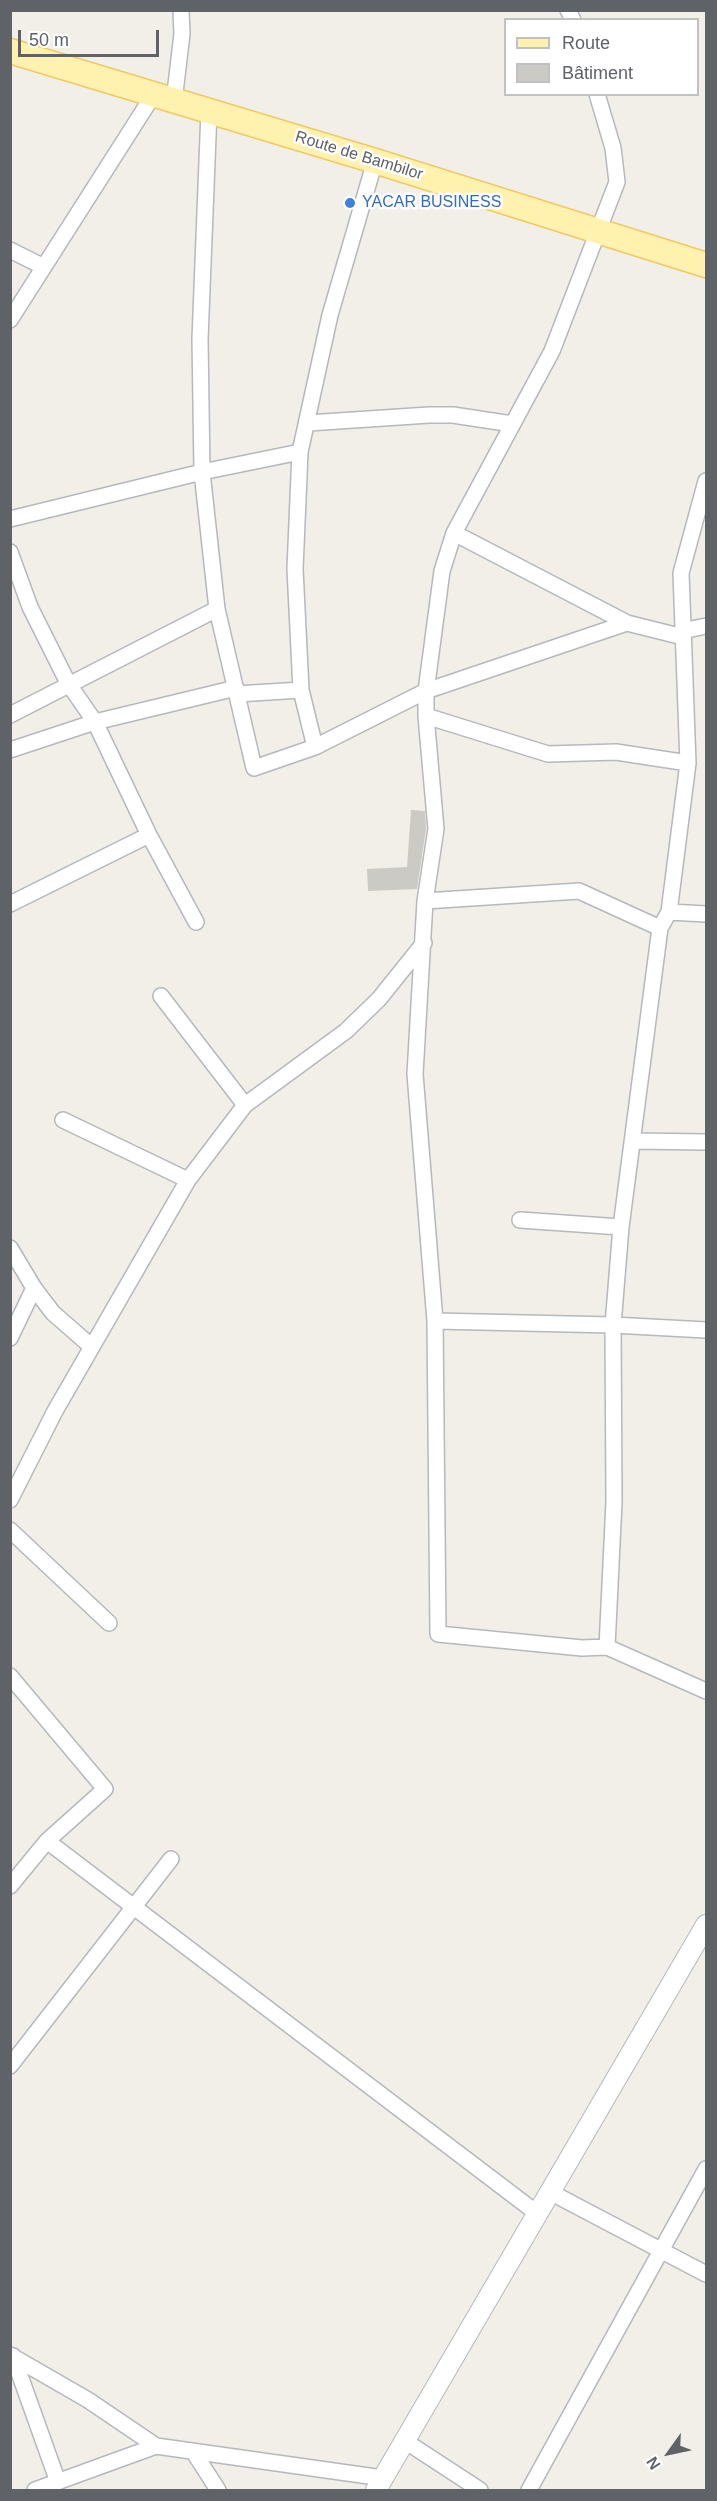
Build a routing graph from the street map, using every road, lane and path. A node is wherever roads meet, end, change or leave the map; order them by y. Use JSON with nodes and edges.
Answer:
{"nodes":[{"id":1,"x":181,"y":10,"type":"edge"},
{"id":2,"x":10,"y":51,"type":"edge"},
{"id":3,"x":598,"y":96,"type":"edge"},
{"id":4,"x":164,"y":97,"type":"junction"},
{"id":5,"x":209,"y":111,"type":"junction"},
{"id":6,"x":375,"y":161,"type":"junction"},
{"id":7,"x":599,"y":231,"type":"junction"},
{"id":8,"x":10,"y":250,"type":"edge"},
{"id":9,"x":706,"y":265,"type":"edge"},
{"id":10,"x":42,"y":266,"type":"junction"},
{"id":11,"x":10,"y":320,"type":"edge"},
{"id":12,"x":308,"y":423,"type":"junction"},
{"id":13,"x":512,"y":424,"type":"junction"},
{"id":14,"x":300,"y":452,"type":"junction"},
{"id":15,"x":202,"y":472,"type":"junction"},
{"id":16,"x":706,"y":481,"type":"edge"},
{"id":17,"x":10,"y":519,"type":"edge"},
{"id":18,"x":454,"y":533,"type":"junction"},
{"id":19,"x":10,"y":552,"type":"edge"},
{"id":20,"x":217,"y":609,"type":"junction"},
{"id":21,"x":627,"y":623,"type":"junction"},
{"id":22,"x":706,"y":626,"type":"edge"},
{"id":23,"x":682,"y":634,"type":"junction"},
{"id":24,"x":69,"y":683,"type":"junction"},
{"id":25,"x":301,"y":690,"type":"junction"},
{"id":26,"x":237,"y":691,"type":"junction"},
{"id":27,"x":426,"y":691,"type":"junction"},
{"id":28,"x":10,"y":715,"type":"edge"},
{"id":29,"x":426,"y":716,"type":"junction"},
{"id":30,"x":95,"y":722,"type":"junction"},
{"id":31,"x":315,"y":747,"type":"junction"},
{"id":32,"x":10,"y":750,"type":"edge"},
{"id":33,"x":688,"y":763,"type":"junction"},
{"id":34,"x":149,"y":835,"type":"junction"},
{"id":35,"x":425,"y":901,"type":"junction"},
{"id":36,"x":10,"y":904,"type":"edge"},
{"id":37,"x":669,"y":912,"type":"junction"},
{"id":38,"x":706,"y":914,"type":"edge"},
{"id":39,"x":196,"y":922,"type":"dead end"},
{"id":40,"x":660,"y":928,"type":"junction"},
{"id":41,"x":424,"y":943,"type":"junction"},
{"id":42,"x":161,"y":996,"type":"dead end"},
{"id":43,"x":245,"y":1106,"type":"junction"},
{"id":44,"x":63,"y":1120,"type":"dead end"},
{"id":45,"x":634,"y":1141,"type":"junction"},
{"id":46,"x":706,"y":1142,"type":"edge"},
{"id":47,"x":188,"y":1180,"type":"junction"},
{"id":48,"x":520,"y":1220,"type":"dead end"},
{"id":49,"x":621,"y":1227,"type":"junction"},
{"id":50,"x":10,"y":1248,"type":"edge"},
{"id":51,"x":34,"y":1288,"type":"junction"},
{"id":52,"x":435,"y":1321,"type":"junction"},
{"id":53,"x":613,"y":1325,"type":"junction"},
{"id":54,"x":706,"y":1330,"type":"edge"},
{"id":55,"x":10,"y":1338,"type":"edge"},
{"id":56,"x":92,"y":1347,"type":"junction"},
{"id":57,"x":10,"y":1500,"type":"edge"},
{"id":58,"x":10,"y":1530,"type":"edge"},
{"id":59,"x":110,"y":1623,"type":"dead end"},
{"id":60,"x":607,"y":1647,"type":"junction"},
{"id":61,"x":10,"y":1676,"type":"edge"},
{"id":62,"x":706,"y":1691,"type":"edge"},
{"id":63,"x":47,"y":1841,"type":"junction"},
{"id":64,"x":171,"y":1859,"type":"dead end"},
{"id":65,"x":11,"y":1885,"type":"edge"},
{"id":66,"x":134,"y":1907,"type":"junction"},
{"id":67,"x":706,"y":1925,"type":"edge"},
{"id":68,"x":10,"y":2066,"type":"edge"},
{"id":69,"x":706,"y":2169,"type":"edge"},
{"id":70,"x":550,"y":2192,"type":"junction"},
{"id":71,"x":538,"y":2214,"type":"junction"},
{"id":72,"x":661,"y":2252,"type":"junction"},
{"id":73,"x":706,"y":2274,"type":"edge"},
{"id":74,"x":12,"y":2356,"type":"edge"},
{"id":75,"x":405,"y":2441,"type":"junction"},
{"id":76,"x":156,"y":2446,"type":"junction"},
{"id":77,"x":193,"y":2451,"type":"junction"},
{"id":78,"x":58,"y":2482,"type":"junction"},
{"id":79,"x":379,"y":2484,"type":"edge"},
{"id":80,"x":35,"y":2490,"type":"edge"},
{"id":81,"x":218,"y":2490,"type":"edge"},
{"id":82,"x":480,"y":2490,"type":"edge"},
{"id":83,"x":530,"y":2490,"type":"edge"}],
"edges":[{"from":1,"to":4,"type":"street"},
{"from":2,"to":4,"type":"main road","name":"Route de Bambilor"},
{"from":3,"to":7,"type":"street"},
{"from":4,"to":5,"type":"main road","name":"Route de Bambilor"},
{"from":4,"to":10,"type":"street"},
{"from":5,"to":6,"type":"main road","name":"Route de Bambilor"},
{"from":5,"to":15,"type":"street"},
{"from":6,"to":7,"type":"main road","name":"Route de Bambilor"},
{"from":6,"to":12,"type":"street"},
{"from":7,"to":9,"type":"main road","name":"Route de Bambilor"},
{"from":7,"to":13,"type":"street"},
{"from":8,"to":10,"type":"street"},
{"from":10,"to":11,"type":"street"},
{"from":12,"to":13,"type":"street"},
{"from":12,"to":14,"type":"street"},
{"from":13,"to":18,"type":"street"},
{"from":14,"to":15,"type":"street"},
{"from":14,"to":25,"type":"street"},
{"from":15,"to":17,"type":"street"},
{"from":15,"to":20,"type":"street"},
{"from":16,"to":23,"type":"street"},
{"from":18,"to":21,"type":"street"},
{"from":18,"to":27,"type":"street"},
{"from":19,"to":24,"type":"street"},
{"from":20,"to":24,"type":"street"},
{"from":20,"to":26,"type":"street"},
{"from":21,"to":23,"type":"street"},
{"from":21,"to":27,"type":"street"},
{"from":22,"to":23,"type":"street"},
{"from":23,"to":33,"type":"street"},
{"from":24,"to":28,"type":"street"},
{"from":24,"to":30,"type":"street"},
{"from":25,"to":26,"type":"street"},
{"from":25,"to":31,"type":"street"},
{"from":26,"to":30,"type":"street"},
{"from":26,"to":31,"type":"street"},
{"from":27,"to":29,"type":"street"},
{"from":27,"to":31,"type":"street"},
{"from":29,"to":33,"type":"street"},
{"from":29,"to":35,"type":"street"},
{"from":30,"to":32,"type":"street"},
{"from":30,"to":34,"type":"street"},
{"from":33,"to":37,"type":"street"},
{"from":34,"to":36,"type":"street"},
{"from":34,"to":39,"type":"street"},
{"from":35,"to":40,"type":"street"},
{"from":35,"to":41,"type":"street"},
{"from":37,"to":38,"type":"street"},
{"from":37,"to":40,"type":"street"},
{"from":40,"to":45,"type":"street"},
{"from":41,"to":43,"type":"street"},
{"from":41,"to":52,"type":"street"},
{"from":42,"to":43,"type":"street"},
{"from":43,"to":47,"type":"street"},
{"from":44,"to":47,"type":"street"},
{"from":45,"to":46,"type":"street"},
{"from":45,"to":49,"type":"street"},
{"from":47,"to":56,"type":"street"},
{"from":48,"to":49,"type":"street"},
{"from":49,"to":53,"type":"street"},
{"from":50,"to":51,"type":"street"},
{"from":51,"to":55,"type":"street"},
{"from":51,"to":56,"type":"street"},
{"from":52,"to":53,"type":"street"},
{"from":52,"to":60,"type":"street"},
{"from":53,"to":54,"type":"street"},
{"from":53,"to":60,"type":"street"},
{"from":56,"to":57,"type":"street"},
{"from":58,"to":59,"type":"street"},
{"from":60,"to":62,"type":"street"},
{"from":61,"to":63,"type":"street"},
{"from":63,"to":65,"type":"street"},
{"from":63,"to":66,"type":"street"},
{"from":64,"to":66,"type":"street"},
{"from":66,"to":68,"type":"street"},
{"from":66,"to":71,"type":"street"},
{"from":67,"to":70,"type":"street"},
{"from":69,"to":72,"type":"street"},
{"from":70,"to":71,"type":"street"},
{"from":70,"to":72,"type":"street"},
{"from":71,"to":75,"type":"street"},
{"from":72,"to":73,"type":"street"},
{"from":72,"to":83,"type":"street"},
{"from":74,"to":76,"type":"street"},
{"from":74,"to":78,"type":"street"},
{"from":75,"to":79,"type":"street"},
{"from":75,"to":82,"type":"street"},
{"from":76,"to":77,"type":"street"},
{"from":76,"to":78,"type":"street"},
{"from":77,"to":79,"type":"street"},
{"from":77,"to":81,"type":"street"},
{"from":78,"to":80,"type":"street"}]}
